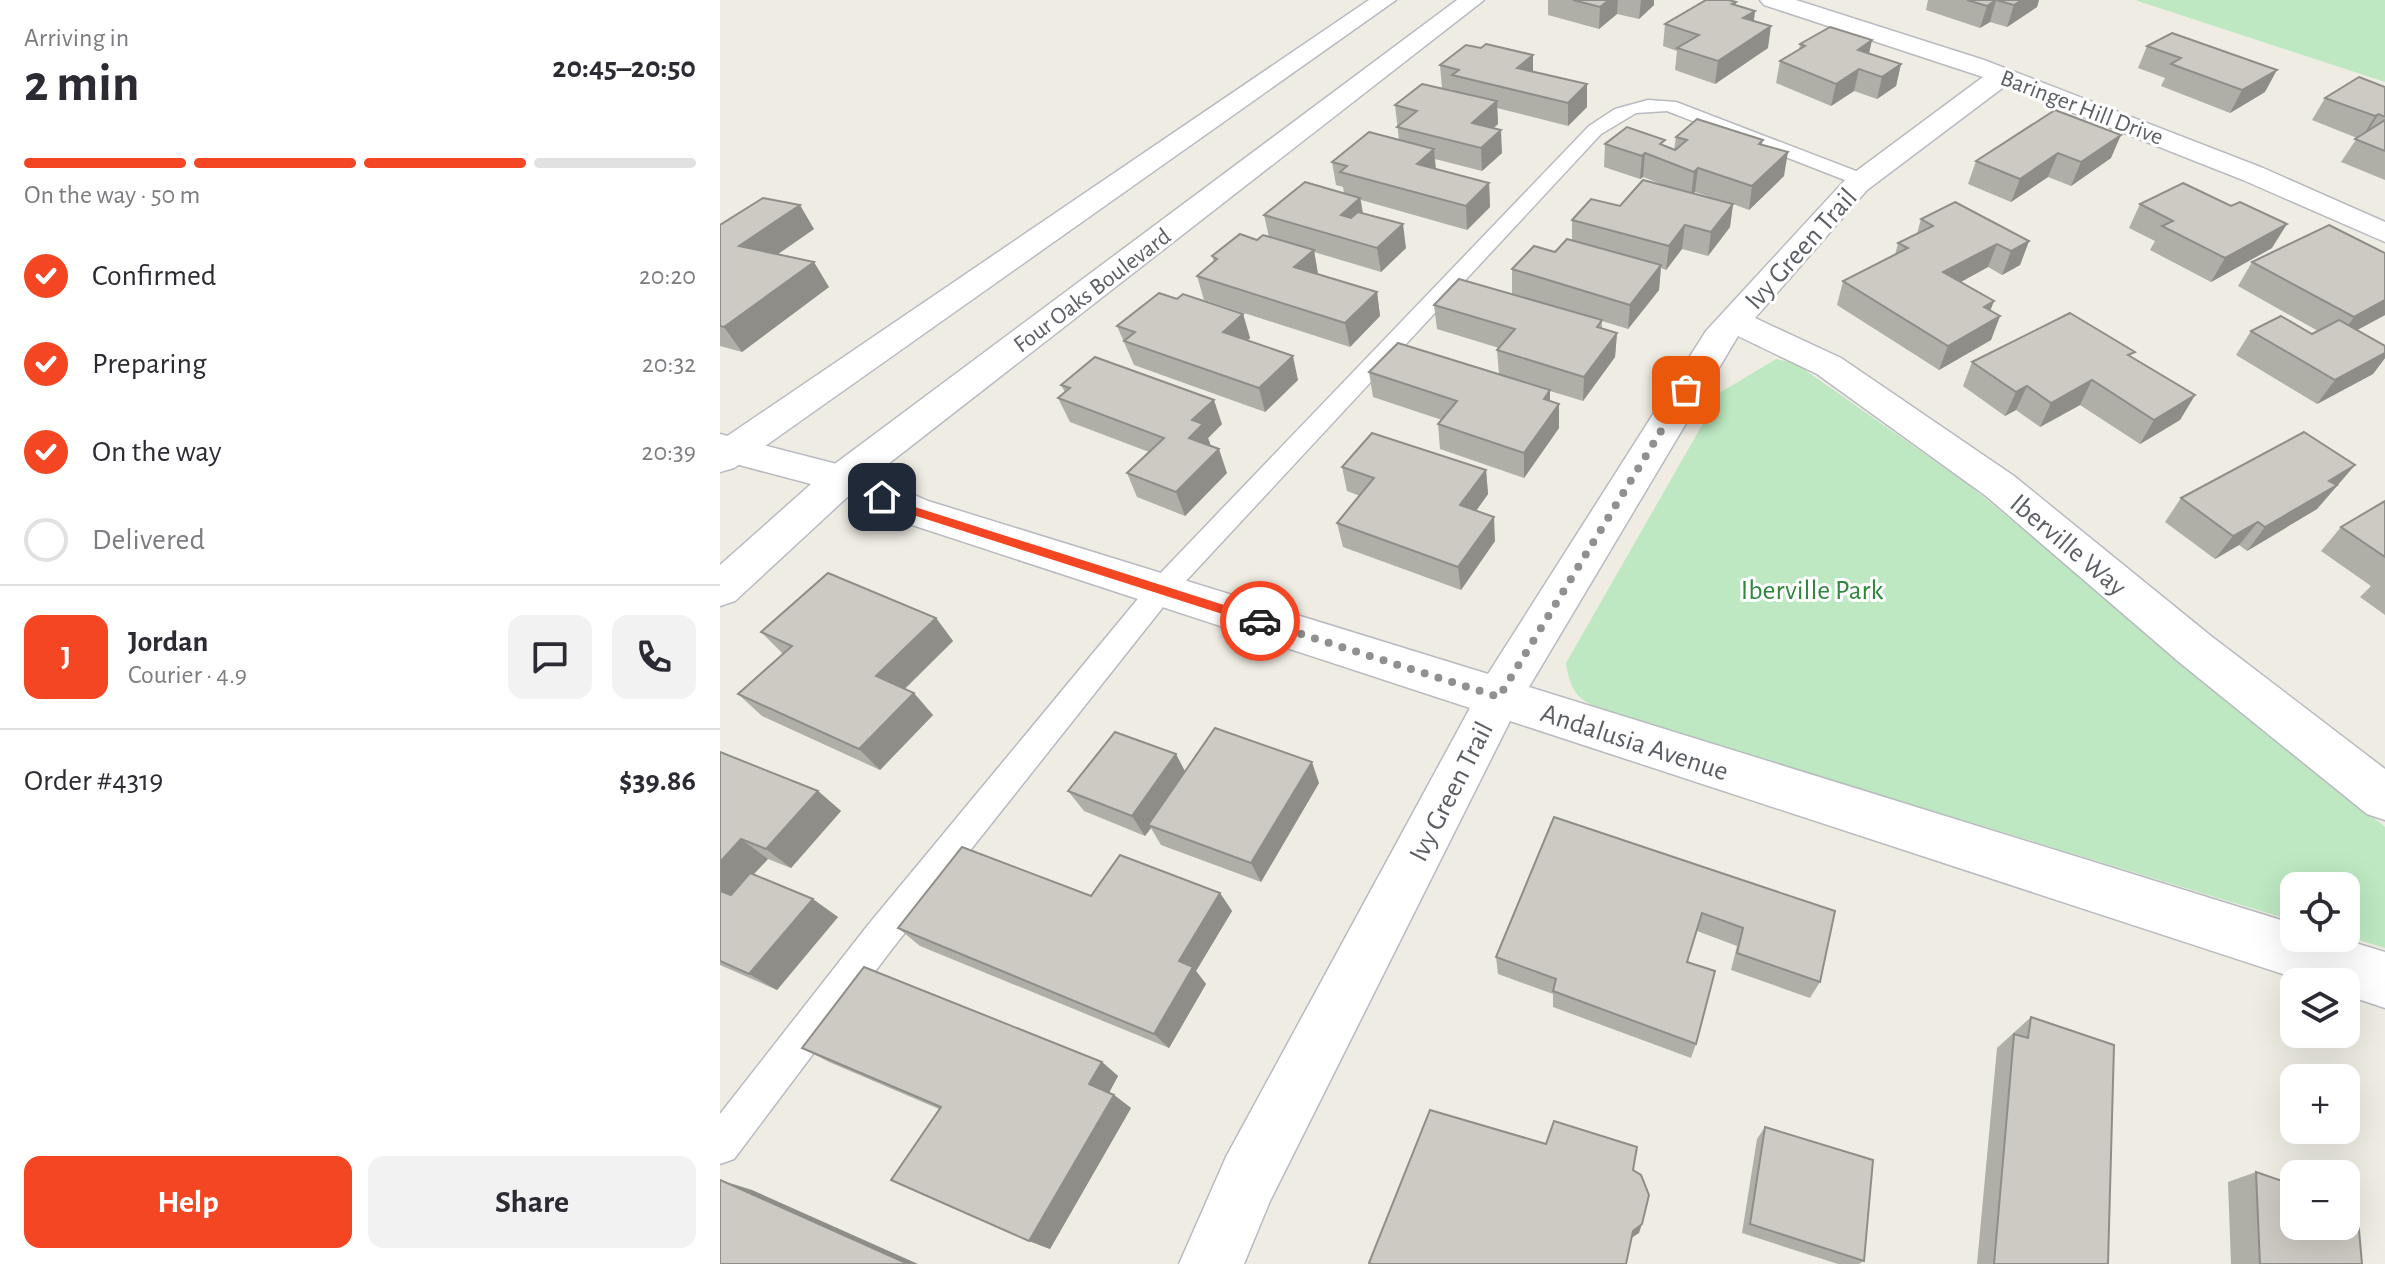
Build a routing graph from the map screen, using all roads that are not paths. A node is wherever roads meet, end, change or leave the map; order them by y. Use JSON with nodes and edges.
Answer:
{"nodes":[{"id":1,"x":1384,"y":0,"type":"edge"},
{"id":2,"x":1472,"y":0,"type":"edge"},
{"id":3,"x":1772,"y":0,"type":"edge"},
{"id":4,"x":2001,"y":76,"type":"junction"},
{"id":5,"x":1862,"y":180,"type":"junction"},
{"id":6,"x":2385,"y":233,"type":"edge"},
{"id":7,"x":1734,"y":321,"type":"junction"},
{"id":8,"x":724,"y":452,"type":"edge"},
{"id":9,"x":842,"y":479,"type":"junction"},
{"id":10,"x":720,"y":590,"type":"edge"},
{"id":11,"x":1161,"y":590,"type":"junction"},
{"id":12,"x":1499,"y":697,"type":"junction"},
{"id":13,"x":2385,"y":798,"type":"edge"},
{"id":14,"x":2385,"y":980,"type":"edge"},
{"id":15,"x":720,"y":1145,"type":"edge"},
{"id":16,"x":1211,"y":1264,"type":"edge"}],
"edges":[{"from":1,"to":8,"type":"street"},
{"from":2,"to":9,"type":"street","name":"Four Oaks Boulevard"},
{"from":3,"to":4,"type":"street","name":"Baringer Hill Drive"},
{"from":4,"to":5,"type":"street","name":"Ivy Green Trail"},
{"from":4,"to":6,"type":"street","name":"Baringer Hill Drive"},
{"from":5,"to":7,"type":"street","name":"Ivy Green Trail"},
{"from":5,"to":11,"type":"lane"},
{"from":7,"to":12,"type":"street","name":"Ivy Green Trail"},
{"from":7,"to":13,"type":"street","name":"Iberville Way"},
{"from":8,"to":9,"type":"street","name":"Andalusia Avenue"},
{"from":9,"to":10,"type":"street","name":"Four Oaks Boulevard"},
{"from":9,"to":11,"type":"street","name":"Andalusia Avenue"},
{"from":11,"to":12,"type":"street","name":"Andalusia Avenue"},
{"from":11,"to":15,"type":"lane"},
{"from":12,"to":14,"type":"street","name":"Andalusia Avenue"},
{"from":12,"to":16,"type":"street","name":"Ivy Green Trail"}]}
